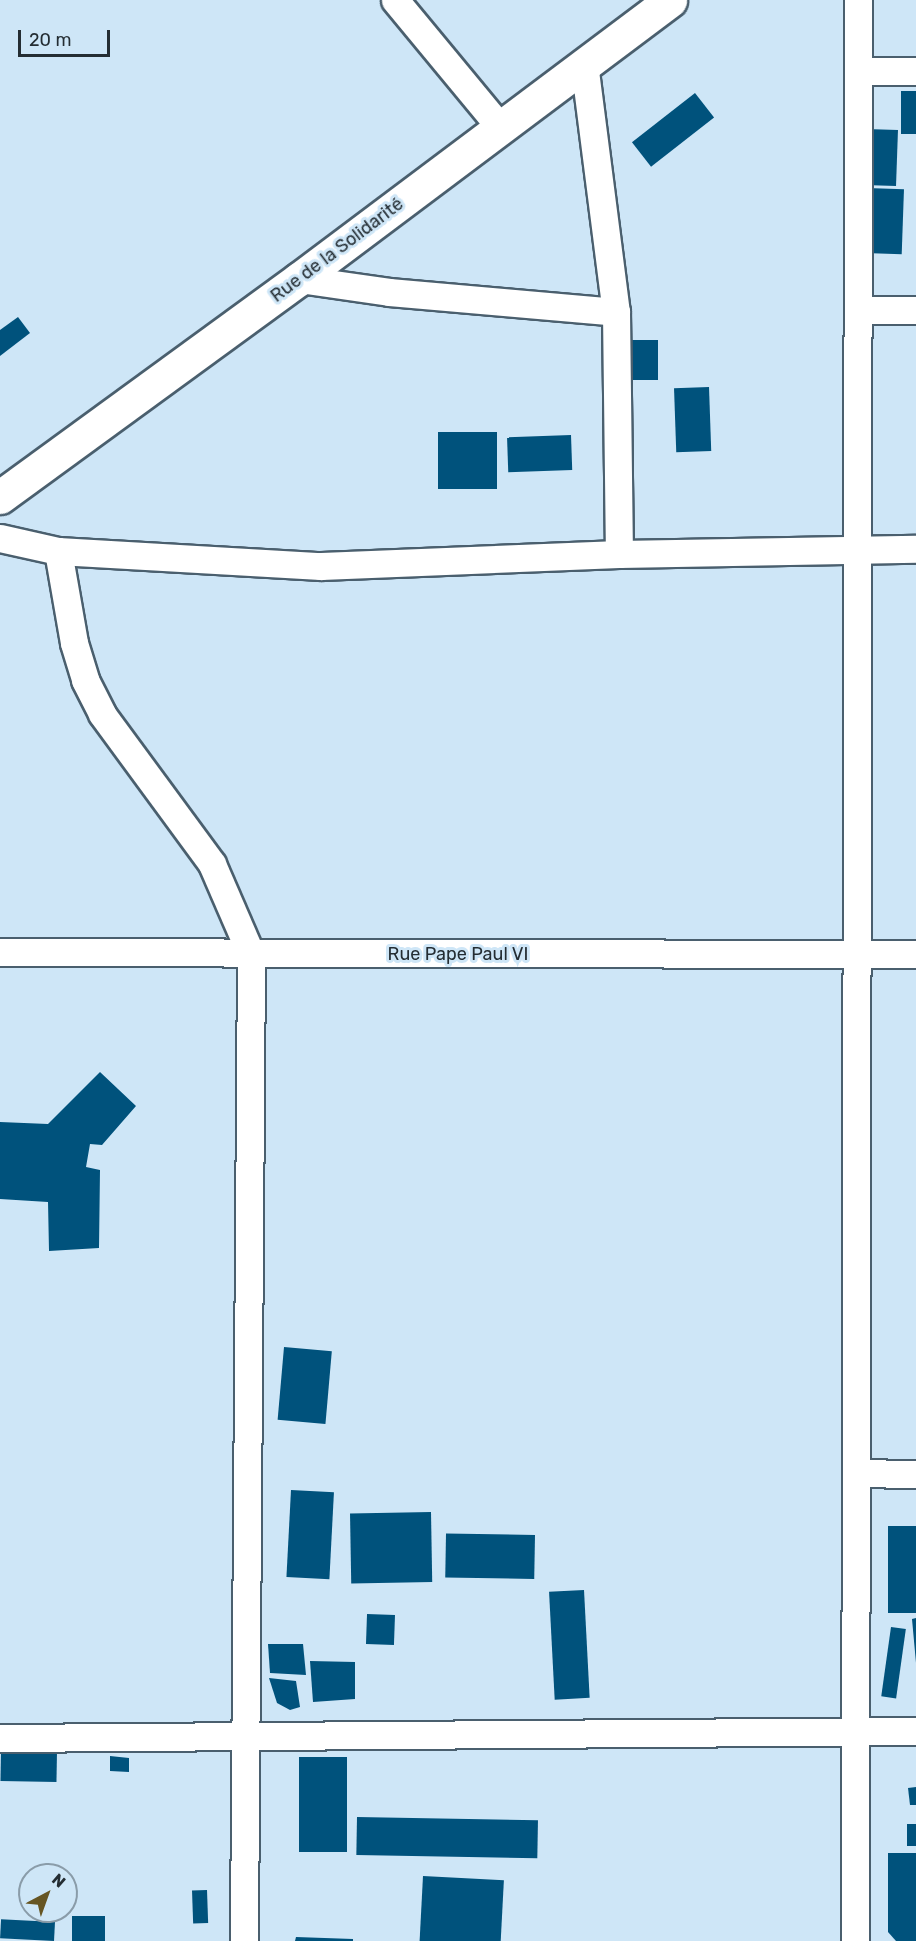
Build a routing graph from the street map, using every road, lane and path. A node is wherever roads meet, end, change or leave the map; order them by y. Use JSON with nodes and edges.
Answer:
{"nodes":[{"id":1,"x":395,"y":0,"type":"edge"},
{"id":2,"x":670,"y":0,"type":"edge"},
{"id":3,"x":858,"y":0,"type":"edge"},
{"id":4,"x":584,"y":63,"type":"junction"},
{"id":5,"x":858,"y":71,"type":"junction"},
{"id":6,"x":916,"y":71,"type":"edge"},
{"id":7,"x":500,"y":127,"type":"junction"},
{"id":8,"x":299,"y":279,"type":"junction"},
{"id":9,"x":858,"y":310,"type":"junction"},
{"id":10,"x":916,"y":310,"type":"edge"},
{"id":11,"x":616,"y":312,"type":"junction"},
{"id":12,"x":0,"y":497,"type":"edge"},
{"id":13,"x":0,"y":538,"type":"edge"},
{"id":14,"x":856,"y":549,"type":"junction"},
{"id":15,"x":916,"y":549,"type":"edge"},
{"id":16,"x":58,"y":551,"type":"junction"},
{"id":17,"x":619,"y":554,"type":"junction"},
{"id":18,"x":0,"y":952,"type":"edge"},
{"id":19,"x":251,"y":954,"type":"junction"},
{"id":20,"x":857,"y":954,"type":"junction"},
{"id":21,"x":916,"y":954,"type":"edge"},
{"id":22,"x":856,"y":1473,"type":"junction"},
{"id":23,"x":916,"y":1474,"type":"edge"},
{"id":24,"x":857,"y":1731,"type":"junction"},
{"id":25,"x":916,"y":1731,"type":"edge"},
{"id":26,"x":0,"y":1738,"type":"edge"},
{"id":27,"x":248,"y":1738,"type":"junction"},
{"id":28,"x":244,"y":1941,"type":"edge"},
{"id":29,"x":855,"y":1941,"type":"edge"}],
"edges":[{"from":1,"to":7,"type":"street"},
{"from":2,"to":4,"type":"street","name":"Rue de la Solidarité"},
{"from":3,"to":5,"type":"street"},
{"from":4,"to":7,"type":"street","name":"Rue de la Solidarité"},
{"from":4,"to":11,"type":"street"},
{"from":5,"to":6,"type":"street"},
{"from":5,"to":9,"type":"street"},
{"from":7,"to":8,"type":"street","name":"Rue de la Solidarité"},
{"from":8,"to":11,"type":"street"},
{"from":8,"to":12,"type":"street","name":"Rue de la Solidarité"},
{"from":9,"to":10,"type":"street"},
{"from":9,"to":14,"type":"street"},
{"from":11,"to":17,"type":"street"},
{"from":13,"to":16,"type":"street"},
{"from":14,"to":15,"type":"street"},
{"from":14,"to":17,"type":"street"},
{"from":14,"to":20,"type":"street"},
{"from":16,"to":17,"type":"street"},
{"from":16,"to":19,"type":"street"},
{"from":18,"to":19,"type":"street","name":"Rue Pape Paul VI"},
{"from":19,"to":20,"type":"street","name":"Rue Pape Paul VI"},
{"from":19,"to":27,"type":"street"},
{"from":20,"to":21,"type":"street","name":"Rue Pape Paul VI"},
{"from":20,"to":22,"type":"street"},
{"from":22,"to":23,"type":"street"},
{"from":22,"to":24,"type":"street"},
{"from":24,"to":25,"type":"street"},
{"from":24,"to":27,"type":"street"},
{"from":24,"to":29,"type":"street"},
{"from":26,"to":27,"type":"street"},
{"from":27,"to":28,"type":"street"}]}
